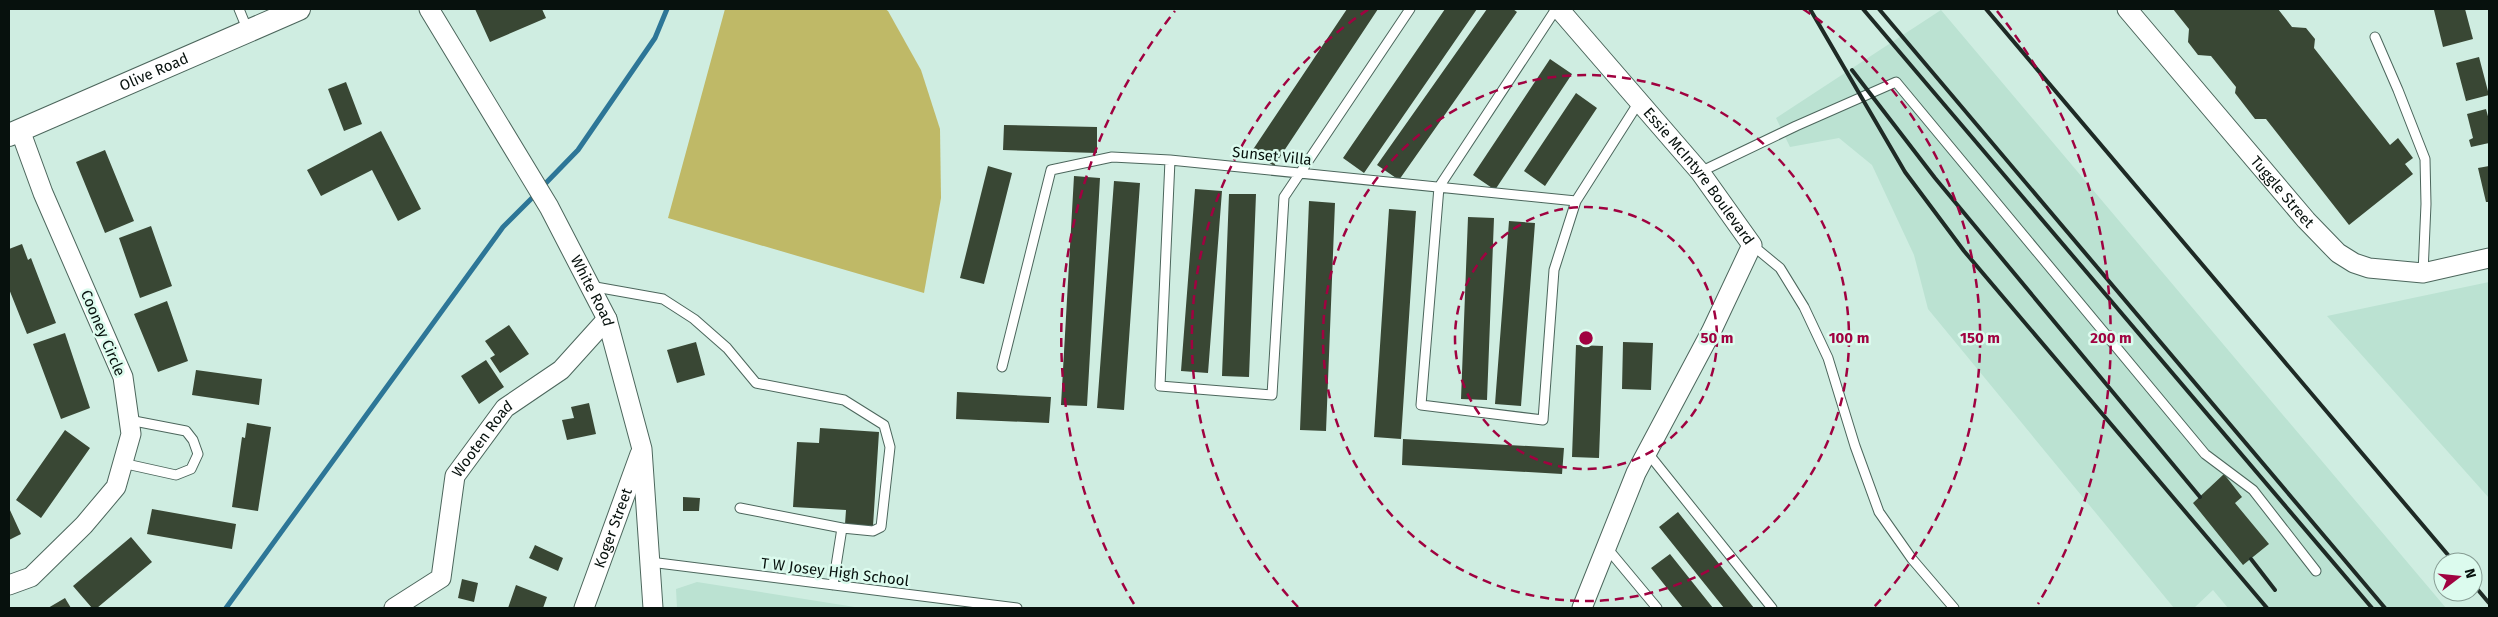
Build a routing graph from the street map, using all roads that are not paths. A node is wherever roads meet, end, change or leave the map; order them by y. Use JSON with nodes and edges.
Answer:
{"nodes":[{"id":1,"x":239,"y":9,"type":"edge"},
{"id":2,"x":299,"y":9,"type":"edge"},
{"id":3,"x":429,"y":9,"type":"edge"},
{"id":4,"x":1410,"y":9,"type":"edge"},
{"id":5,"x":1558,"y":9,"type":"edge"},
{"id":6,"x":2127,"y":9,"type":"edge"},
{"id":7,"x":248,"y":31,"type":"junction"},
{"id":8,"x":2375,"y":37,"type":"dead end"},
{"id":9,"x":1639,"y":102,"type":"junction"},
{"id":10,"x":14,"y":133,"type":"edge"},
{"id":11,"x":1170,"y":160,"type":"junction"},
{"id":12,"x":1700,"y":172,"type":"junction"},
{"id":13,"x":1299,"y":173,"type":"junction"},
{"id":14,"x":1439,"y":187,"type":"junction"},
{"id":15,"x":1576,"y":201,"type":"junction"},
{"id":16,"x":1752,"y":245,"type":"junction"},
{"id":17,"x":2489,"y":258,"type":"edge"},
{"id":18,"x":2422,"y":273,"type":"junction"},
{"id":19,"x":590,"y":286,"type":"junction"},
{"id":20,"x":608,"y":319,"type":"junction"},
{"id":21,"x":1002,"y":367,"type":"dead end"},
{"id":22,"x":129,"y":420,"type":"junction"},
{"id":23,"x":642,"y":449,"type":"junction"},
{"id":24,"x":1648,"y":452,"type":"junction"},
{"id":25,"x":122,"y":464,"type":"junction"},
{"id":26,"x":740,"y":508,"type":"dead end"},
{"id":27,"x":842,"y":528,"type":"junction"},
{"id":28,"x":1607,"y":547,"type":"junction"},
{"id":29,"x":650,"y":562,"type":"junction"},
{"id":30,"x":2316,"y":572,"type":"dead end"},
{"id":31,"x":9,"y":585,"type":"edge"},
{"id":32,"x":833,"y":585,"type":"junction"},
{"id":33,"x":394,"y":608,"type":"edge"},
{"id":34,"x":584,"y":608,"type":"edge"},
{"id":35,"x":653,"y":608,"type":"edge"},
{"id":36,"x":1017,"y":608,"type":"edge"},
{"id":37,"x":1582,"y":608,"type":"edge"},
{"id":38,"x":1657,"y":608,"type":"edge"},
{"id":39,"x":1772,"y":608,"type":"edge"},
{"id":40,"x":1954,"y":608,"type":"edge"}],
"edges":[{"from":1,"to":7,"type":"lane"},
{"from":2,"to":7,"type":"street","name":"Olive Road"},
{"from":3,"to":19,"type":"street","name":"White Road"},
{"from":4,"to":13,"type":"lane"},
{"from":5,"to":9,"type":"street","name":"Essie McIntyre Boulevard"},
{"from":5,"to":14,"type":"lane"},
{"from":6,"to":18,"type":"street","name":"Tuggle Street"},
{"from":7,"to":10,"type":"street","name":"Olive Road"},
{"from":8,"to":18,"type":"lane"},
{"from":9,"to":12,"type":"street","name":"Essie McIntyre Boulevard"},
{"from":9,"to":15,"type":"lane"},
{"from":10,"to":22,"type":"street","name":"Cooney Circle"},
{"from":11,"to":13,"type":"lane","name":"Sunset Villa"},
{"from":11,"to":13,"type":"lane"},
{"from":11,"to":21,"type":"lane","name":"Sunset Villa"},
{"from":12,"to":16,"type":"street","name":"Essie McIntyre Boulevard"},
{"from":12,"to":30,"type":"lane"},
{"from":13,"to":14,"type":"lane","name":"Sunset Villa"},
{"from":14,"to":15,"type":"lane","name":"Sunset Villa"},
{"from":14,"to":15,"type":"lane"},
{"from":16,"to":24,"type":"street","name":"Essie McIntyre Boulevard"},
{"from":16,"to":40,"type":"lane"},
{"from":17,"to":18,"type":"street","name":"Tuggle Street"},
{"from":19,"to":20,"type":"street","name":"White Road"},
{"from":19,"to":27,"type":"lane"},
{"from":20,"to":23,"type":"street","name":"White Road"},
{"from":20,"to":33,"type":"street","name":"Wooten Road"},
{"from":22,"to":25,"type":"street","name":"Cooney Circle"},
{"from":22,"to":25,"type":"lane"},
{"from":23,"to":29,"type":"street","name":"White Road"},
{"from":23,"to":34,"type":"street","name":"Koger Street"},
{"from":24,"to":28,"type":"street","name":"Essie McIntyre Boulevard"},
{"from":24,"to":39,"type":"lane"},
{"from":25,"to":31,"type":"street","name":"Cooney Circle"},
{"from":26,"to":27,"type":"lane"},
{"from":27,"to":32,"type":"lane"},
{"from":28,"to":37,"type":"street","name":"Essie McIntyre Boulevard"},
{"from":28,"to":38,"type":"lane"},
{"from":29,"to":32,"type":"lane","name":"T W Josey High School"},
{"from":29,"to":35,"type":"street","name":"White Road"},
{"from":32,"to":36,"type":"lane","name":"T W Josey High School"}]}
